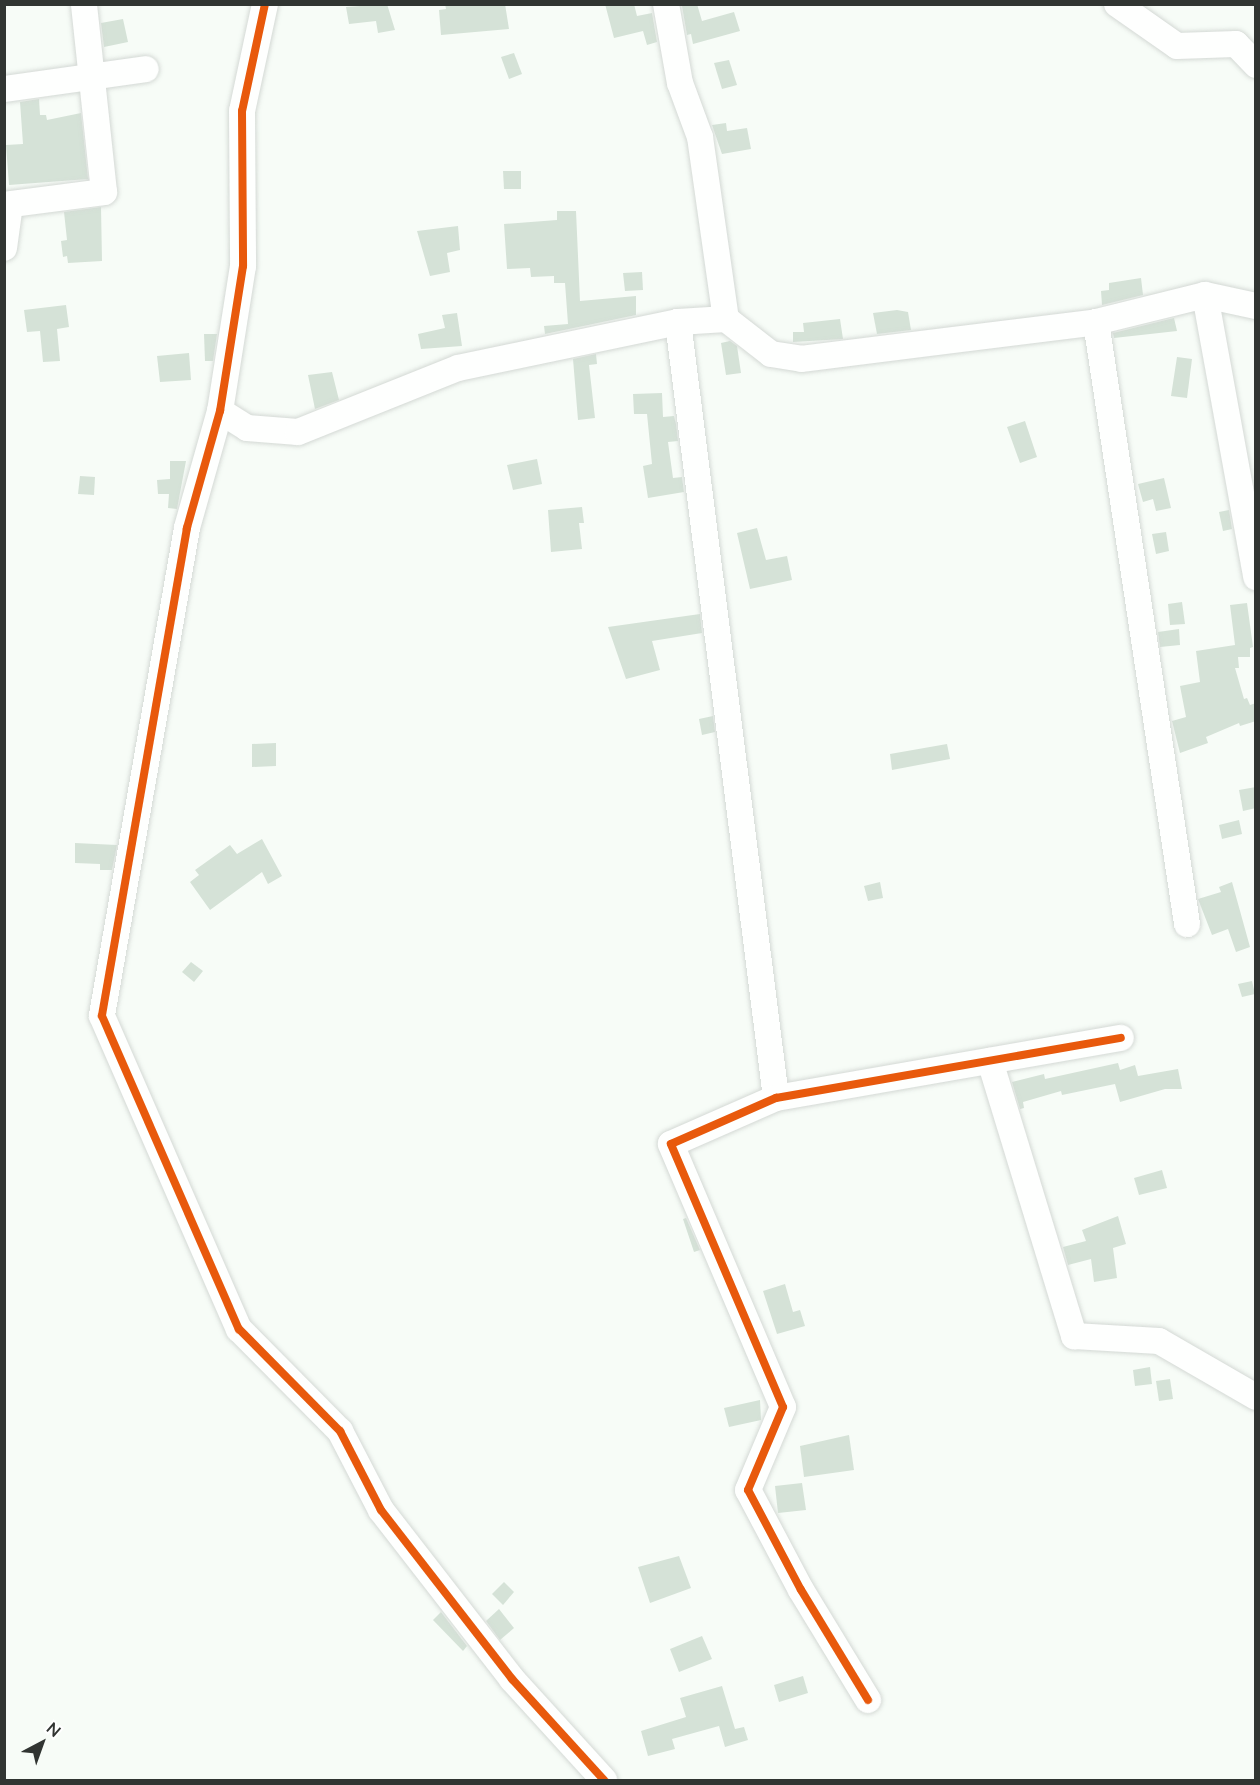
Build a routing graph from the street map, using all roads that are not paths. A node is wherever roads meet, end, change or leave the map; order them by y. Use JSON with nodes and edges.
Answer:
{"nodes":[{"id":1,"x":84,"y":4,"type":"edge"},
{"id":2,"x":265,"y":4,"type":"edge"},
{"id":3,"x":666,"y":4,"type":"edge"},
{"id":4,"x":1117,"y":4,"type":"edge"},
{"id":5,"x":1256,"y":65,"type":"edge"},
{"id":6,"x":146,"y":69,"type":"dead end"},
{"id":7,"x":89,"y":80,"type":"junction"},
{"id":8,"x":4,"y":89,"type":"edge"},
{"id":9,"x":7,"y":205,"type":"edge"},
{"id":10,"x":4,"y":248,"type":"edge"},
{"id":11,"x":1205,"y":295,"type":"junction"},
{"id":12,"x":1256,"y":306,"type":"edge"},
{"id":13,"x":726,"y":319,"type":"junction"},
{"id":14,"x":678,"y":322,"type":"junction"},
{"id":15,"x":1096,"y":322,"type":"junction"},
{"id":16,"x":220,"y":411,"type":"junction"},
{"id":17,"x":1256,"y":577,"type":"edge"},
{"id":18,"x":1187,"y":924,"type":"dead end"},
{"id":19,"x":1121,"y":1038,"type":"dead end"},
{"id":20,"x":990,"y":1061,"type":"junction"},
{"id":21,"x":776,"y":1098,"type":"junction"},
{"id":22,"x":1256,"y":1396,"type":"edge"},
{"id":23,"x":868,"y":1700,"type":"dead end"},
{"id":24,"x":604,"y":1780,"type":"edge"}],
"edges":[{"from":1,"to":7,"type":"street"},
{"from":2,"to":16,"type":"street"},
{"from":3,"to":13,"type":"street"},
{"from":4,"to":5,"type":"street"},
{"from":6,"to":7,"type":"street"},
{"from":7,"to":8,"type":"street"},
{"from":7,"to":9,"type":"street"},
{"from":9,"to":10,"type":"street"},
{"from":11,"to":12,"type":"street"},
{"from":11,"to":15,"type":"street"},
{"from":11,"to":17,"type":"street"},
{"from":13,"to":14,"type":"street"},
{"from":13,"to":15,"type":"street"},
{"from":14,"to":16,"type":"street"},
{"from":14,"to":21,"type":"street"},
{"from":15,"to":18,"type":"street"},
{"from":16,"to":24,"type":"street"},
{"from":19,"to":20,"type":"street"},
{"from":20,"to":21,"type":"street"},
{"from":20,"to":22,"type":"street"},
{"from":21,"to":23,"type":"street"}]}
